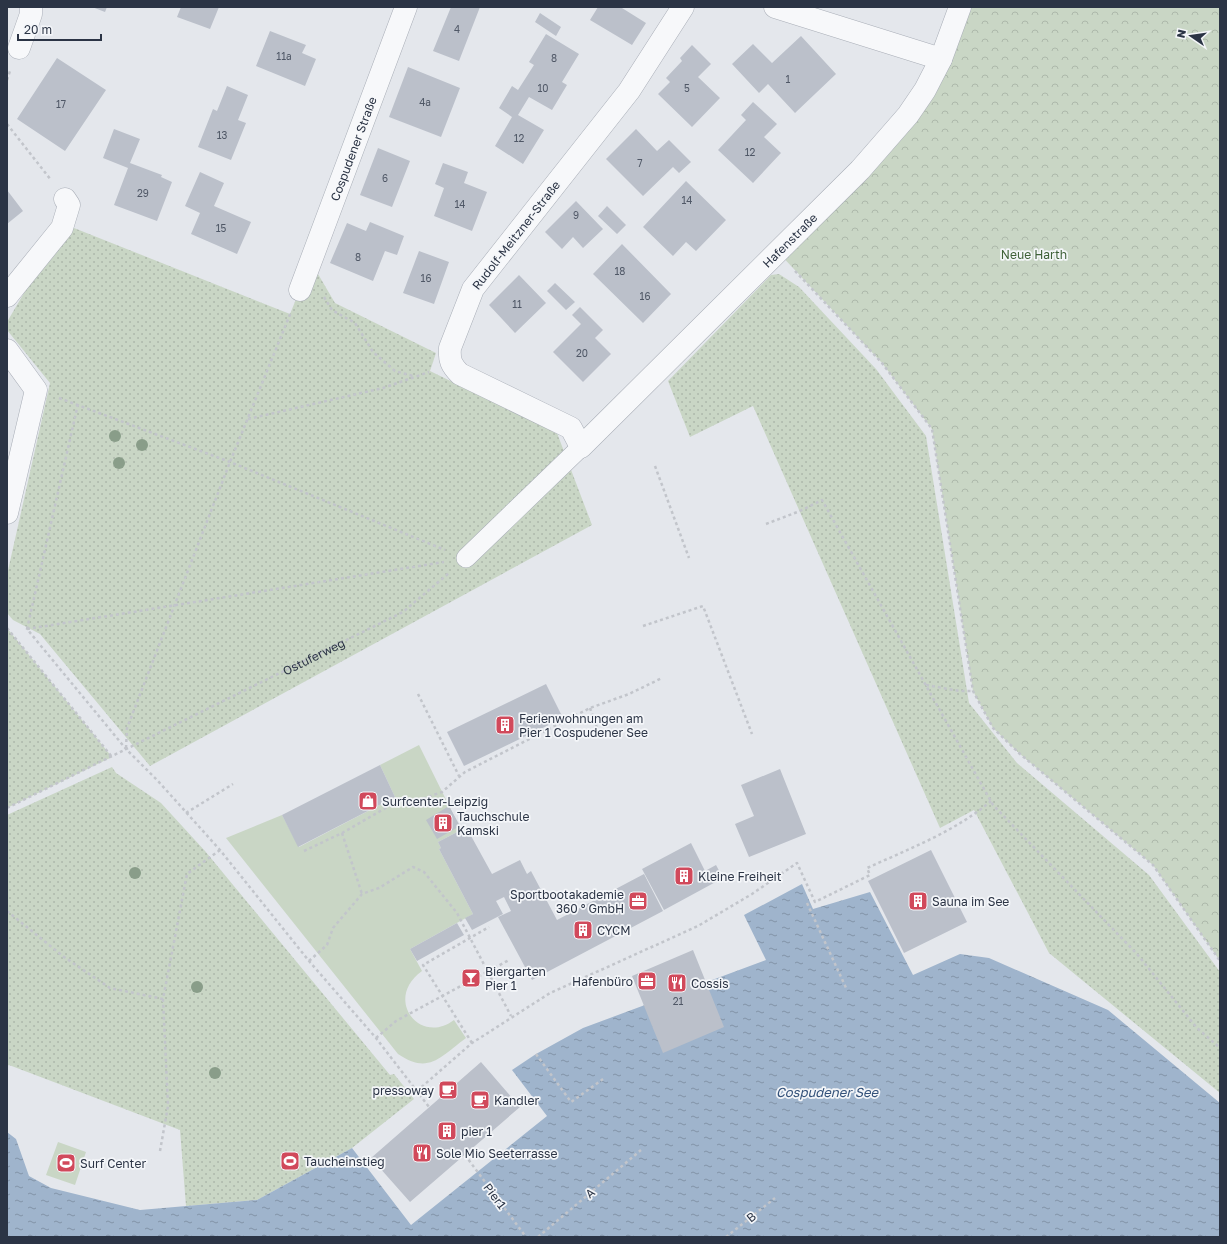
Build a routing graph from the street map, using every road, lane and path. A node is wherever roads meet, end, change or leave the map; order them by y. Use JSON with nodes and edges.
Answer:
{"nodes":[{"id":1,"x":31,"y":7,"type":"edge"},
{"id":2,"x":406,"y":7,"type":"edge"},
{"id":3,"x":683,"y":7,"type":"edge"},
{"id":4,"x":774,"y":7,"type":"edge"},
{"id":5,"x":960,"y":7,"type":"edge"},
{"id":6,"x":19,"y":48,"type":"dead end"},
{"id":7,"x":941,"y":59,"type":"junction"},
{"id":8,"x":7,"y":124,"type":"edge"},
{"id":9,"x":65,"y":198,"type":"joint"},
{"id":10,"x":777,"y":251,"type":"junction"},
{"id":11,"x":303,"y":283,"type":"joint"},
{"id":12,"x":7,"y":296,"type":"edge"},
{"id":13,"x":290,"y":314,"type":"dead end"},
{"id":14,"x":7,"y":350,"type":"edge"},
{"id":15,"x":453,"y":367,"type":"junction"},
{"id":16,"x":414,"y":376,"type":"junction"},
{"id":17,"x":36,"y":390,"type":"junction"},
{"id":18,"x":78,"y":404,"type":"junction"},
{"id":19,"x":248,"y":419,"type":"junction"},
{"id":20,"x":581,"y":447,"type":"junction"},
{"id":21,"x":230,"y":462,"type":"junction"},
{"id":22,"x":655,"y":466,"type":"dead end"},
{"id":23,"x":7,"y":513,"type":"edge"},
{"id":24,"x":766,"y":524,"type":"dead end"},
{"id":25,"x":466,"y":558,"type":"junction"},
{"id":26,"x":689,"y":558,"type":"dead end"},
{"id":27,"x":173,"y":607,"type":"junction"},
{"id":28,"x":644,"y":626,"type":"dead end"},
{"id":29,"x":7,"y":628,"type":"edge"},
{"id":30,"x":26,"y":629,"type":"junction"},
{"id":31,"x":662,"y":678,"type":"dead end"},
{"id":32,"x":926,"y":685,"type":"junction"},
{"id":33,"x":973,"y":691,"type":"junction"},
{"id":34,"x":418,"y":694,"type":"dead end"},
{"id":35,"x":590,"y":708,"type":"junction"},
{"id":36,"x":597,"y":728,"type":"dead end"},
{"id":37,"x":752,"y":734,"type":"dead end"},
{"id":38,"x":126,"y":749,"type":"junction"},
{"id":39,"x":112,"y":757,"type":"junction"},
{"id":40,"x":459,"y":776,"type":"junction"},
{"id":41,"x":233,"y":784,"type":"dead end"},
{"id":42,"x":991,"y":801,"type":"junction"},
{"id":43,"x":7,"y":808,"type":"edge"},
{"id":44,"x":186,"y":813,"type":"junction"},
{"id":45,"x":342,"y":833,"type":"junction"},
{"id":46,"x":220,"y":850,"type":"junction"},
{"id":47,"x":304,"y":851,"type":"dead end"},
{"id":48,"x":362,"y":894,"type":"junction"},
{"id":49,"x":807,"y":903,"type":"dead end"},
{"id":50,"x":7,"y":911,"type":"edge"},
{"id":51,"x":489,"y":927,"type":"dead end"},
{"id":52,"x":471,"y":938,"type":"junction"},
{"id":53,"x":509,"y":960,"type":"dead end"},
{"id":54,"x":309,"y":961,"type":"junction"},
{"id":55,"x":1220,"y":961,"type":"edge"},
{"id":56,"x":488,"y":971,"type":"junction"},
{"id":57,"x":847,"y":990,"type":"dead end"},
{"id":58,"x":443,"y":996,"type":"junction"},
{"id":59,"x":163,"y":999,"type":"junction"},
{"id":60,"x":511,"y":1016,"type":"junction"},
{"id":61,"x":376,"y":1038,"type":"junction"},
{"id":62,"x":472,"y":1043,"type":"junction"},
{"id":63,"x":1220,"y":1048,"type":"edge"},
{"id":64,"x":536,"y":1054,"type":"dead end"},
{"id":65,"x":603,"y":1079,"type":"dead end"},
{"id":66,"x":418,"y":1091,"type":"junction"},
{"id":67,"x":429,"y":1107,"type":"dead end"},
{"id":68,"x":641,"y":1150,"type":"dead end"},
{"id":69,"x":160,"y":1152,"type":"dead end"},
{"id":70,"x":465,"y":1155,"type":"dead end"},
{"id":71,"x":775,"y":1198,"type":"dead end"},
{"id":72,"x":526,"y":1237,"type":"edge"},
{"id":73,"x":538,"y":1237,"type":"edge"},
{"id":74,"x":726,"y":1237,"type":"edge"}],
"edges":[{"from":1,"to":6,"type":"street"},
{"from":2,"to":11,"type":"street","name":"Cospudener Straße"},
{"from":3,"to":15,"type":"street","name":"Rudolf-Meitzner-Straße"},
{"from":4,"to":7,"type":"street"},
{"from":5,"to":7,"type":"street","name":"Hafenstraße"},
{"from":7,"to":10,"type":"street","name":"Hafenstraße"},
{"from":8,"to":9,"type":"path"},
{"from":9,"to":12,"type":"street"},
{"from":10,"to":20,"type":"street","name":"Hafenstraße"},
{"from":10,"to":33,"type":"path"},
{"from":11,"to":16,"type":"path"},
{"from":13,"to":19,"type":"path"},
{"from":14,"to":17,"type":"street"},
{"from":15,"to":16,"type":"path"},
{"from":15,"to":20,"type":"street"},
{"from":16,"to":19,"type":"path"},
{"from":17,"to":18,"type":"path"},
{"from":17,"to":23,"type":"street"},
{"from":18,"to":21,"type":"path"},
{"from":18,"to":30,"type":"path"},
{"from":19,"to":21,"type":"path"},
{"from":20,"to":25,"type":"street"},
{"from":21,"to":25,"type":"path"},
{"from":21,"to":27,"type":"path"},
{"from":22,"to":26,"type":"path"},
{"from":24,"to":32,"type":"path"},
{"from":25,"to":27,"type":"path"},
{"from":25,"to":38,"type":"path","name":"Ostuferweg"},
{"from":27,"to":30,"type":"path"},
{"from":27,"to":38,"type":"path"},
{"from":28,"to":37,"type":"path"},
{"from":29,"to":39,"type":"path"},
{"from":30,"to":38,"type":"path"},
{"from":31,"to":35,"type":"path"},
{"from":32,"to":33,"type":"path"},
{"from":32,"to":42,"type":"path"},
{"from":33,"to":55,"type":"path"},
{"from":34,"to":40,"type":"path"},
{"from":35,"to":36,"type":"path"},
{"from":35,"to":40,"type":"path"},
{"from":38,"to":39,"type":"path","name":"Ostuferweg"},
{"from":38,"to":44,"type":"path"},
{"from":39,"to":43,"type":"path","name":"Ostuferweg"},
{"from":40,"to":45,"type":"path"},
{"from":41,"to":44,"type":"path"},
{"from":42,"to":60,"type":"path"},
{"from":42,"to":63,"type":"path"},
{"from":44,"to":46,"type":"path"},
{"from":45,"to":47,"type":"path"},
{"from":45,"to":48,"type":"path"},
{"from":46,"to":54,"type":"path"},
{"from":46,"to":59,"type":"path"},
{"from":48,"to":52,"type":"path"},
{"from":48,"to":54,"type":"path"},
{"from":49,"to":57,"type":"path"},
{"from":50,"to":59,"type":"path"},
{"from":51,"to":52,"type":"path"},
{"from":52,"to":56,"type":"path"},
{"from":52,"to":58,"type":"path"},
{"from":53,"to":56,"type":"path"},
{"from":54,"to":61,"type":"path"},
{"from":56,"to":58,"type":"path"},
{"from":56,"to":60,"type":"path"},
{"from":58,"to":61,"type":"path"},
{"from":58,"to":62,"type":"path"},
{"from":59,"to":69,"type":"path"},
{"from":60,"to":62,"type":"path"},
{"from":61,"to":66,"type":"path"},
{"from":62,"to":66,"type":"path"},
{"from":64,"to":65,"type":"path"},
{"from":66,"to":67,"type":"path"},
{"from":68,"to":73,"type":"path","name":"A"},
{"from":70,"to":72,"type":"path","name":"Pier1"},
{"from":71,"to":74,"type":"path","name":"B"}]}
